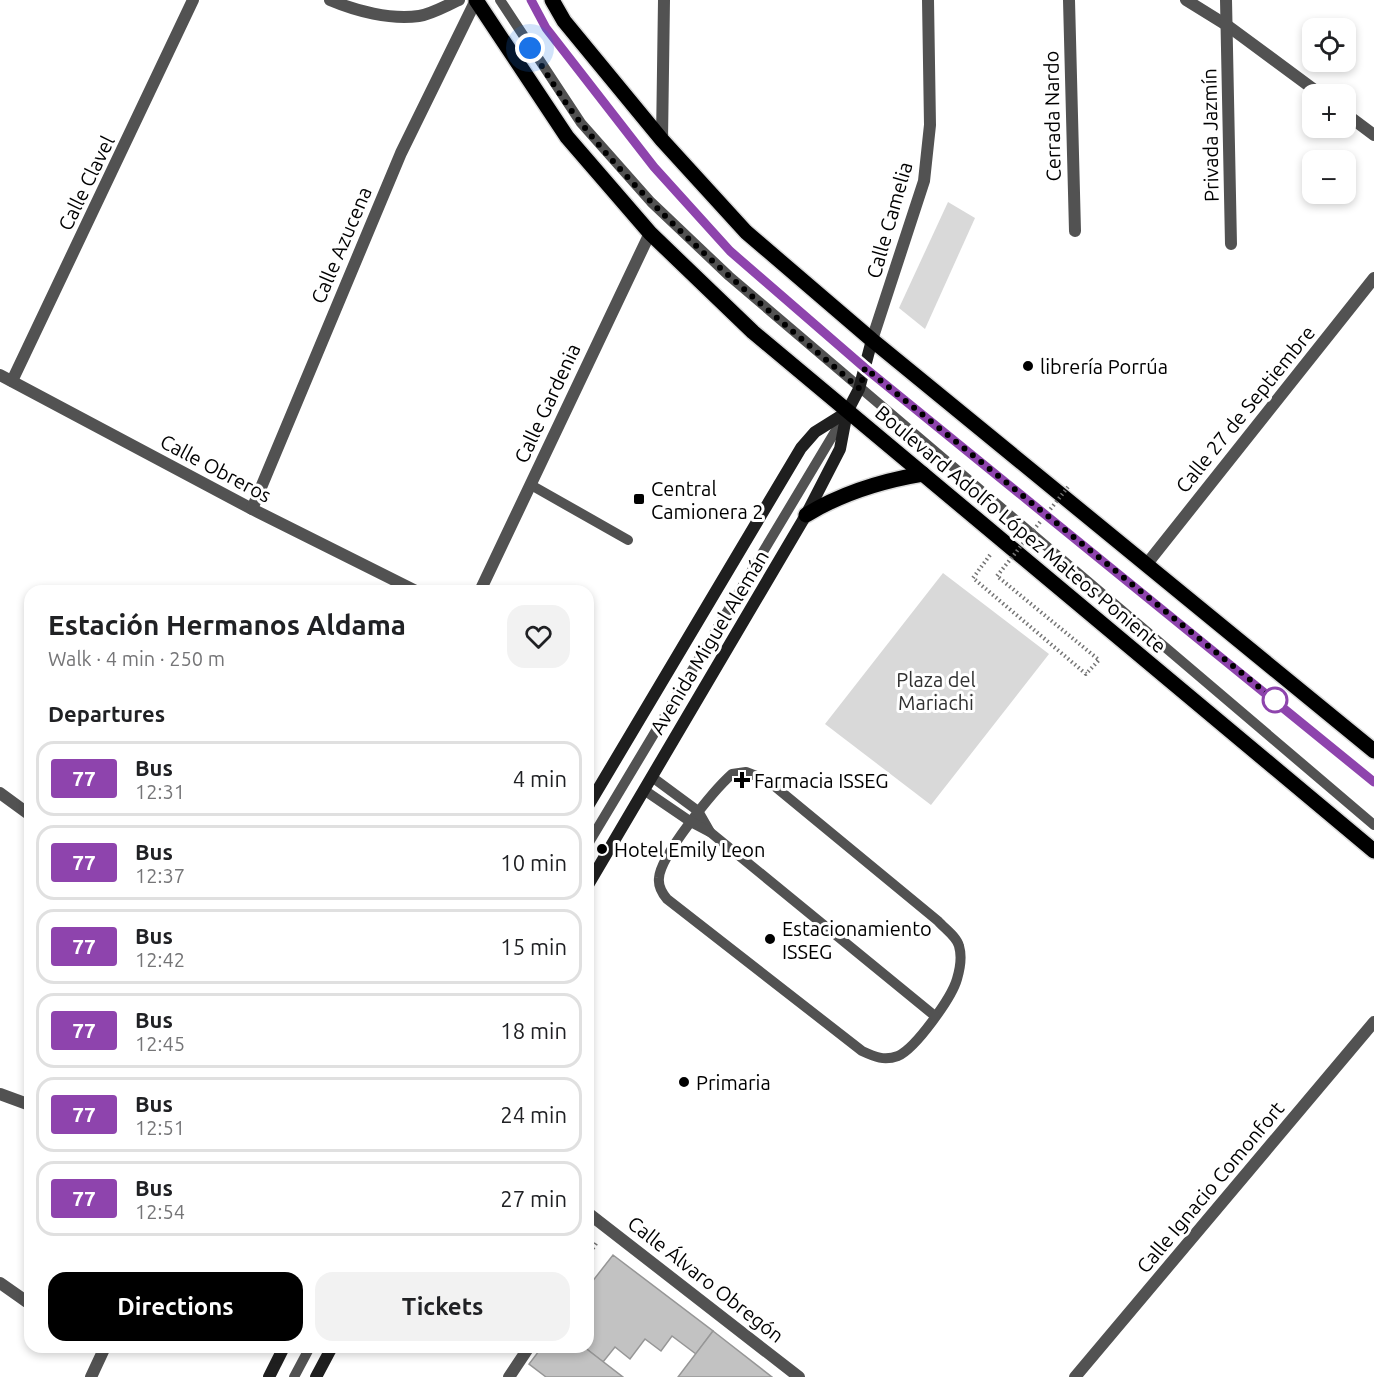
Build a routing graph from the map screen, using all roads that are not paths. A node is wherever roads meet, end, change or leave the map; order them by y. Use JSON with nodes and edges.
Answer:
{"nodes":[{"id":1,"x":193,"y":0,"type":"edge"},
{"id":2,"x":330,"y":0,"type":"edge"},
{"id":3,"x":459,"y":0,"type":"edge"},
{"id":4,"x":476,"y":0,"type":"edge"},
{"id":5,"x":500,"y":0,"type":"edge"},
{"id":6,"x":531,"y":0,"type":"edge"},
{"id":7,"x":552,"y":0,"type":"edge"},
{"id":8,"x":664,"y":0,"type":"edge"},
{"id":9,"x":928,"y":0,"type":"edge"},
{"id":10,"x":1069,"y":0,"type":"edge"},
{"id":11,"x":1186,"y":0,"type":"edge"},
{"id":12,"x":1226,"y":0,"type":"edge"},
{"id":13,"x":1228,"y":26,"type":"junction"},
{"id":14,"x":1306,"y":84,"type":"edge"},
{"id":15,"x":1356,"y":122,"type":"edge"},
{"id":16,"x":1374,"y":135,"type":"edge"},
{"id":17,"x":662,"y":140,"type":"junction"},
{"id":18,"x":1075,"y":231,"type":"dead end"},
{"id":19,"x":650,"y":233,"type":"junction"},
{"id":20,"x":1231,"y":244,"type":"dead end"},
{"id":21,"x":1374,"y":278,"type":"edge"},
{"id":22,"x":872,"y":340,"type":"junction"},
{"id":23,"x":865,"y":368,"type":"junction"},
{"id":24,"x":0,"y":375,"type":"edge"},
{"id":25,"x":12,"y":381,"type":"junction"},
{"id":26,"x":860,"y":389,"type":"junction"},
{"id":27,"x":847,"y":412,"type":"junction"},
{"id":28,"x":923,"y":474,"type":"junction"},
{"id":29,"x":531,"y":484,"type":"junction"},
{"id":30,"x":252,"y":509,"type":"junction"},
{"id":31,"x":806,"y":515,"type":"junction"},
{"id":32,"x":628,"y":540,"type":"dead end"},
{"id":33,"x":1146,"y":565,"type":"junction"},
{"id":34,"x":404,"y":585,"type":"edge"},
{"id":35,"x":483,"y":585,"type":"edge"},
{"id":36,"x":1374,"y":751,"type":"edge"},
{"id":37,"x":652,"y":777,"type":"junction"},
{"id":38,"x":1374,"y":782,"type":"edge"},
{"id":39,"x":644,"y":790,"type":"junction"},
{"id":40,"x":0,"y":793,"type":"edge"},
{"id":41,"x":594,"y":796,"type":"edge"},
{"id":42,"x":24,"y":811,"type":"edge"},
{"id":43,"x":698,"y":811,"type":"junction"},
{"id":44,"x":691,"y":822,"type":"junction"},
{"id":45,"x":1374,"y":825,"type":"edge"},
{"id":46,"x":710,"y":832,"type":"junction"},
{"id":47,"x":594,"y":834,"type":"edge"},
{"id":48,"x":1374,"y":851,"type":"edge"},
{"id":49,"x":594,"y":875,"type":"edge"},
{"id":50,"x":935,"y":1016,"type":"junction"},
{"id":51,"x":1374,"y":1022,"type":"edge"},
{"id":52,"x":0,"y":1094,"type":"edge"},
{"id":53,"x":24,"y":1103,"type":"edge"},
{"id":54,"x":594,"y":1218,"type":"edge"},
{"id":55,"x":0,"y":1283,"type":"edge"},
{"id":56,"x":24,"y":1300,"type":"edge"},
{"id":57,"x":103,"y":1353,"type":"edge"},
{"id":58,"x":281,"y":1353,"type":"edge"},
{"id":59,"x":307,"y":1353,"type":"edge"},
{"id":60,"x":329,"y":1353,"type":"edge"},
{"id":61,"x":525,"y":1353,"type":"edge"},
{"id":62,"x":91,"y":1377,"type":"edge"},
{"id":63,"x":269,"y":1377,"type":"edge"},
{"id":64,"x":294,"y":1377,"type":"edge"},
{"id":65,"x":316,"y":1377,"type":"edge"},
{"id":66,"x":509,"y":1377,"type":"edge"},
{"id":67,"x":799,"y":1377,"type":"edge"},
{"id":68,"x":1075,"y":1377,"type":"edge"}],
"edges":[{"from":1,"to":25,"type":"street","name":"Calle Clavel"},
{"from":2,"to":3,"type":"street"},
{"from":4,"to":19,"type":"main road","name":"Boulevard Adolfo López Mateos Poniente"},
{"from":4,"to":30,"type":"street","name":"Calle Azucena"},
{"from":5,"to":26,"type":"lane"},
{"from":6,"to":23,"type":"lane"},
{"from":7,"to":17,"type":"main road"},
{"from":8,"to":17,"type":"street"},
{"from":9,"to":22,"type":"street","name":"Calle Camelia"},
{"from":10,"to":18,"type":"street","name":"Cerrada Nardo"},
{"from":11,"to":13,"type":"street"},
{"from":12,"to":13,"type":"street","name":"Privada Jazmín"},
{"from":13,"to":14,"type":"street"},
{"from":13,"to":20,"type":"street","name":"Privada Jazmín"},
{"from":15,"to":16,"type":"street"},
{"from":17,"to":22,"type":"main road"},
{"from":19,"to":27,"type":"main road","name":"Boulevard Adolfo López Mateos Poniente"},
{"from":19,"to":29,"type":"street","name":"Calle Gardenia"},
{"from":21,"to":33,"type":"street","name":"Calle 27 de Septiembre"},
{"from":22,"to":23,"type":"main road","name":"Avenida Miguel Alemán"},
{"from":22,"to":33,"type":"main road"},
{"from":23,"to":26,"type":"main road","name":"Avenida Miguel Alemán"},
{"from":23,"to":38,"type":"lane"},
{"from":24,"to":25,"type":"street","name":"Calle Obreros"},
{"from":25,"to":30,"type":"street","name":"Calle Obreros"},
{"from":26,"to":27,"type":"main road","name":"Avenida Miguel Alemán"},
{"from":26,"to":45,"type":"lane"},
{"from":27,"to":28,"type":"main road","name":"Boulevard Adolfo López Mateos Poniente"},
{"from":27,"to":31,"type":"main road","name":"Avenida Miguel Alemán"},
{"from":27,"to":41,"type":"main road","name":"Avenida Miguel Alemán"},
{"from":27,"to":47,"type":"lane"},
{"from":28,"to":31,"type":"main road"},
{"from":28,"to":48,"type":"main road","name":"Boulevard Adolfo López Mateos Poniente"},
{"from":29,"to":32,"type":"lane"},
{"from":29,"to":35,"type":"street","name":"Calle Gardenia"},
{"from":30,"to":34,"type":"street","name":"Calle Obreros"},
{"from":31,"to":37,"type":"main road","name":"Avenida Miguel Alemán"},
{"from":33,"to":36,"type":"main road"},
{"from":37,"to":39,"type":"main road","name":"Avenida Miguel Alemán"},
{"from":37,"to":43,"type":"lane"},
{"from":39,"to":44,"type":"lane"},
{"from":39,"to":49,"type":"main road","name":"Avenida Miguel Alemán"},
{"from":40,"to":42,"type":"street"},
{"from":43,"to":44,"type":"lane"},
{"from":43,"to":46,"type":"lane"},
{"from":43,"to":50,"type":"lane"},
{"from":44,"to":46,"type":"lane"},
{"from":44,"to":50,"type":"lane"},
{"from":46,"to":50,"type":"lane"},
{"from":51,"to":68,"type":"street","name":"Calle Ignacio Comonfort"},
{"from":52,"to":53,"type":"street"},
{"from":54,"to":67,"type":"street","name":"Calle Álvaro Obregón"},
{"from":55,"to":56,"type":"street"},
{"from":57,"to":62,"type":"street"},
{"from":58,"to":63,"type":"main road"},
{"from":59,"to":64,"type":"lane"},
{"from":60,"to":65,"type":"main road"},
{"from":61,"to":66,"type":"street"}]}
